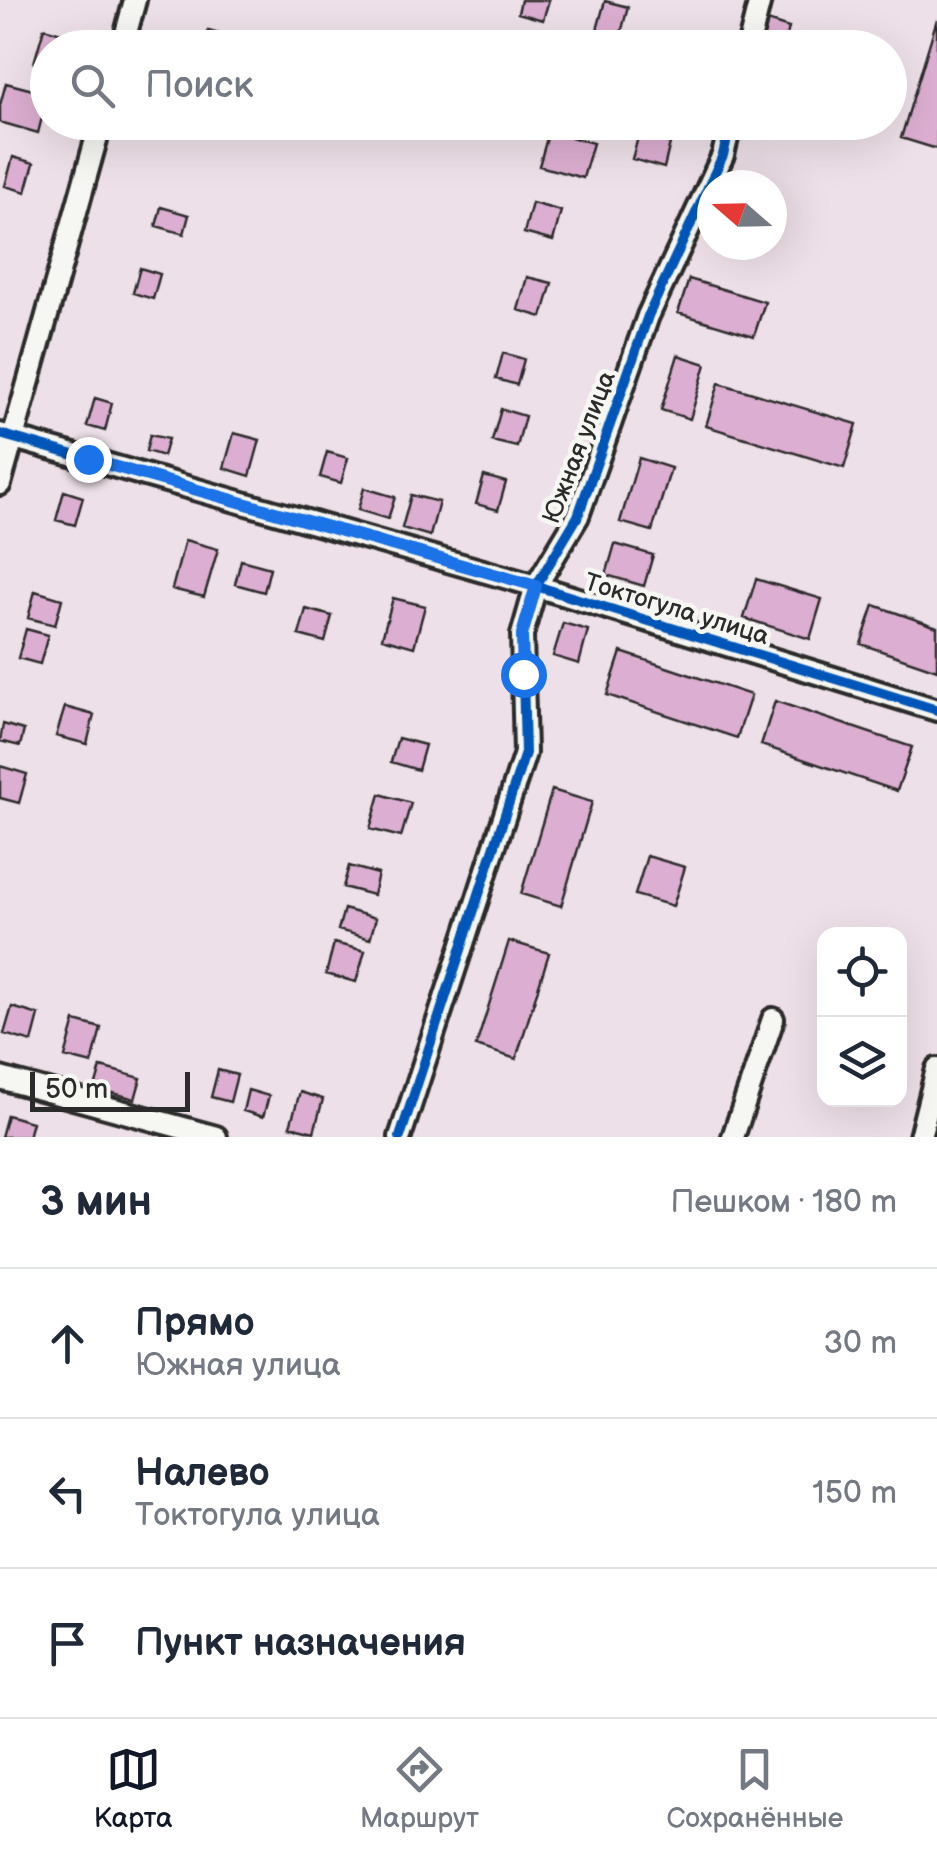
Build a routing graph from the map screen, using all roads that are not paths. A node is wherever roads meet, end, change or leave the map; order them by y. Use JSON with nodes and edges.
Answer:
{"nodes":[{"id":1,"x":136,"y":0,"type":"edge"},
{"id":2,"x":736,"y":0,"type":"edge"},
{"id":3,"x":758,"y":3,"type":"edge"},
{"id":4,"x":127,"y":30,"type":"edge"},
{"id":5,"x":752,"y":30,"type":"edge"},
{"id":6,"x":96,"y":140,"type":"edge"},
{"id":7,"x":727,"y":140,"type":"edge"},
{"id":8,"x":7,"y":436,"type":"edge"},
{"id":9,"x":0,"y":484,"type":"edge"},
{"id":10,"x":536,"y":586,"type":"junction"},
{"id":11,"x":937,"y":710,"type":"edge"},
{"id":12,"x":773,"y":1019,"type":"dead end"},
{"id":13,"x":937,"y":1069,"type":"edge"},
{"id":14,"x":0,"y":1078,"type":"edge"},
{"id":15,"x":927,"y":1126,"type":"edge"},
{"id":16,"x":216,"y":1137,"type":"edge"},
{"id":17,"x":400,"y":1137,"type":"edge"},
{"id":18,"x":733,"y":1137,"type":"edge"}],
"edges":[{"from":1,"to":4,"type":"street"},
{"from":2,"to":3,"type":"street"},
{"from":3,"to":5,"type":"street"},
{"from":6,"to":8,"type":"street"},
{"from":7,"to":10,"type":"street","name":"Южная улица"},
{"from":8,"to":9,"type":"street"},
{"from":8,"to":10,"type":"street","name":"Токтогула улица"},
{"from":10,"to":11,"type":"street","name":"Токтогула улица"},
{"from":10,"to":17,"type":"street","name":"Южная улица"},
{"from":12,"to":18,"type":"street"},
{"from":13,"to":15,"type":"street"},
{"from":14,"to":16,"type":"street"}]}
